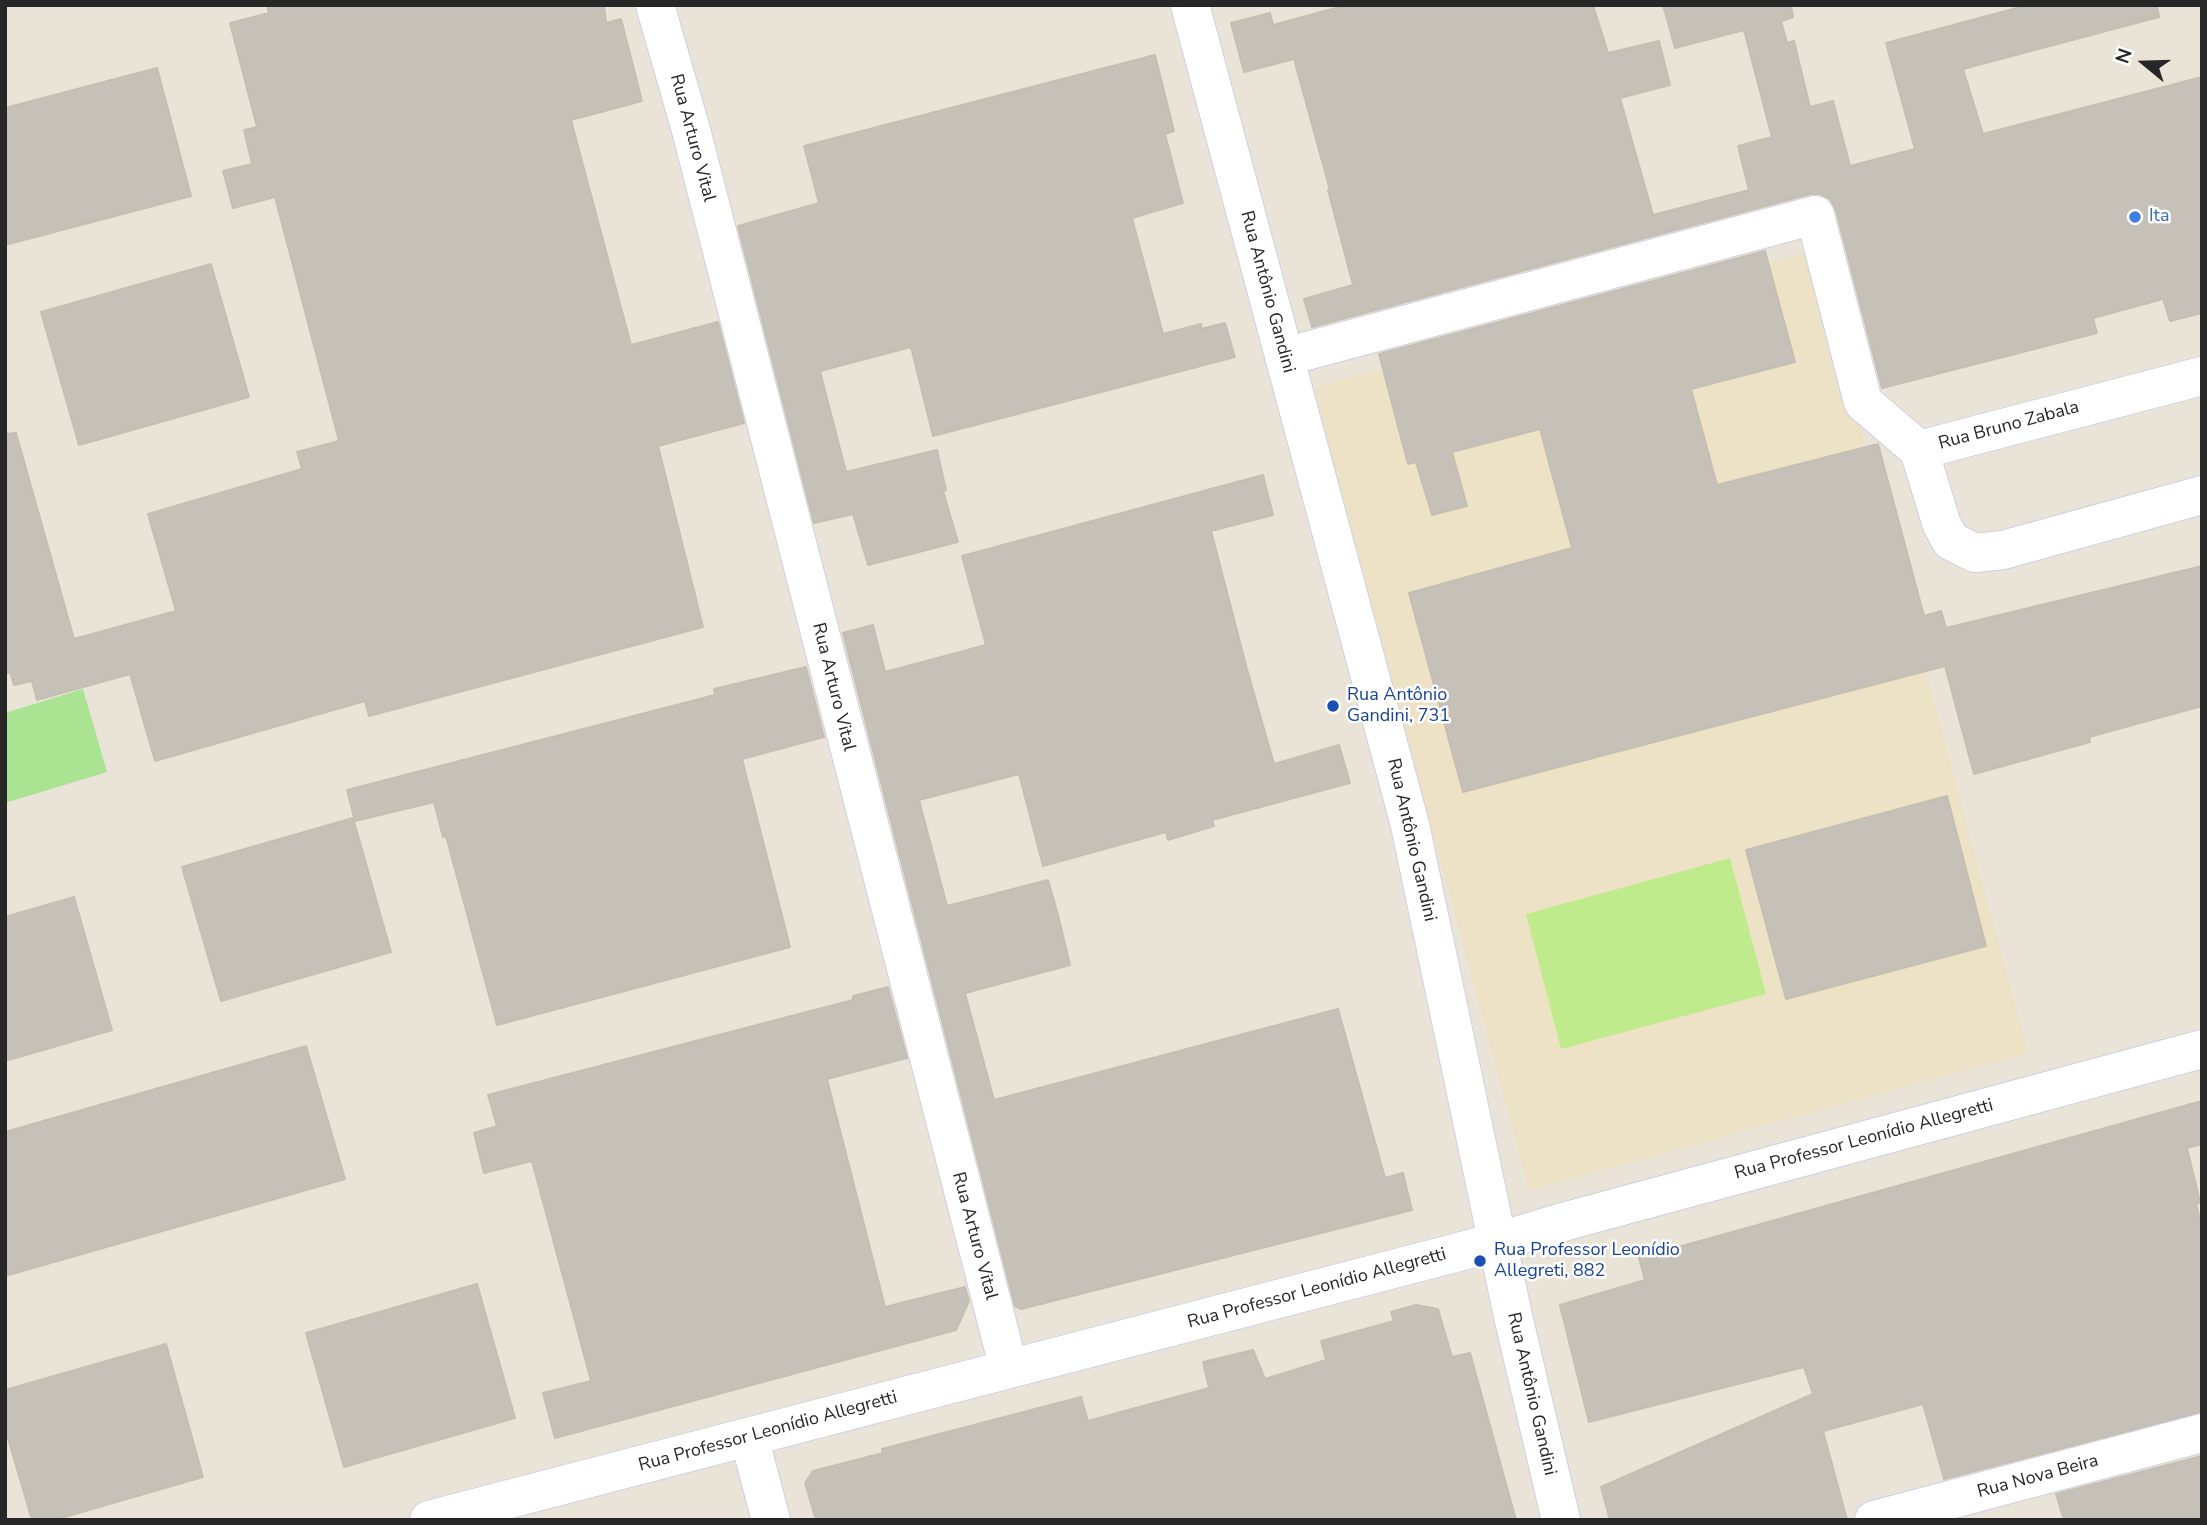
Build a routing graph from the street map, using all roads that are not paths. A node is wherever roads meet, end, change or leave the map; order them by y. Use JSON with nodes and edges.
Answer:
{"nodes":[{"id":1,"x":655,"y":5,"type":"edge"},
{"id":2,"x":1190,"y":5,"type":"edge"},
{"id":3,"x":1284,"y":357,"type":"junction"},
{"id":4,"x":2202,"y":376,"type":"edge"},
{"id":5,"x":1919,"y":450,"type":"junction"},
{"id":6,"x":2202,"y":495,"type":"edge"},
{"id":7,"x":2202,"y":1049,"type":"edge"},
{"id":8,"x":1497,"y":1242,"type":"junction"},
{"id":9,"x":1009,"y":1369,"type":"junction"},
{"id":10,"x":2202,"y":1433,"type":"edge"},
{"id":11,"x":749,"y":1437,"type":"junction"},
{"id":12,"x":429,"y":1520,"type":"edge"},
{"id":13,"x":771,"y":1520,"type":"edge"},
{"id":14,"x":1561,"y":1520,"type":"edge"},
{"id":15,"x":1874,"y":1520,"type":"edge"}],
"edges":[{"from":1,"to":9,"type":"street","name":"Rua Arturo Vital"},
{"from":2,"to":3,"type":"street","name":"Rua Antônio Gandini"},
{"from":3,"to":5,"type":"street"},
{"from":3,"to":8,"type":"street","name":"Rua Antônio Gandini"},
{"from":4,"to":5,"type":"street","name":"Rua Bruno Zabala"},
{"from":5,"to":6,"type":"street","name":"Rua Bruno Zabala"},
{"from":7,"to":8,"type":"street","name":"Rua Professor Leonídio Allegretti"},
{"from":8,"to":9,"type":"street","name":"Rua Professor Leonídio Allegretti"},
{"from":8,"to":14,"type":"street","name":"Rua Antônio Gandini"},
{"from":9,"to":11,"type":"street","name":"Rua Professor Leonídio Allegretti"},
{"from":10,"to":15,"type":"street","name":"Rua Nova Beira"},
{"from":11,"to":12,"type":"street","name":"Rua Professor Leonídio Allegretti"},
{"from":11,"to":13,"type":"street"}]}
